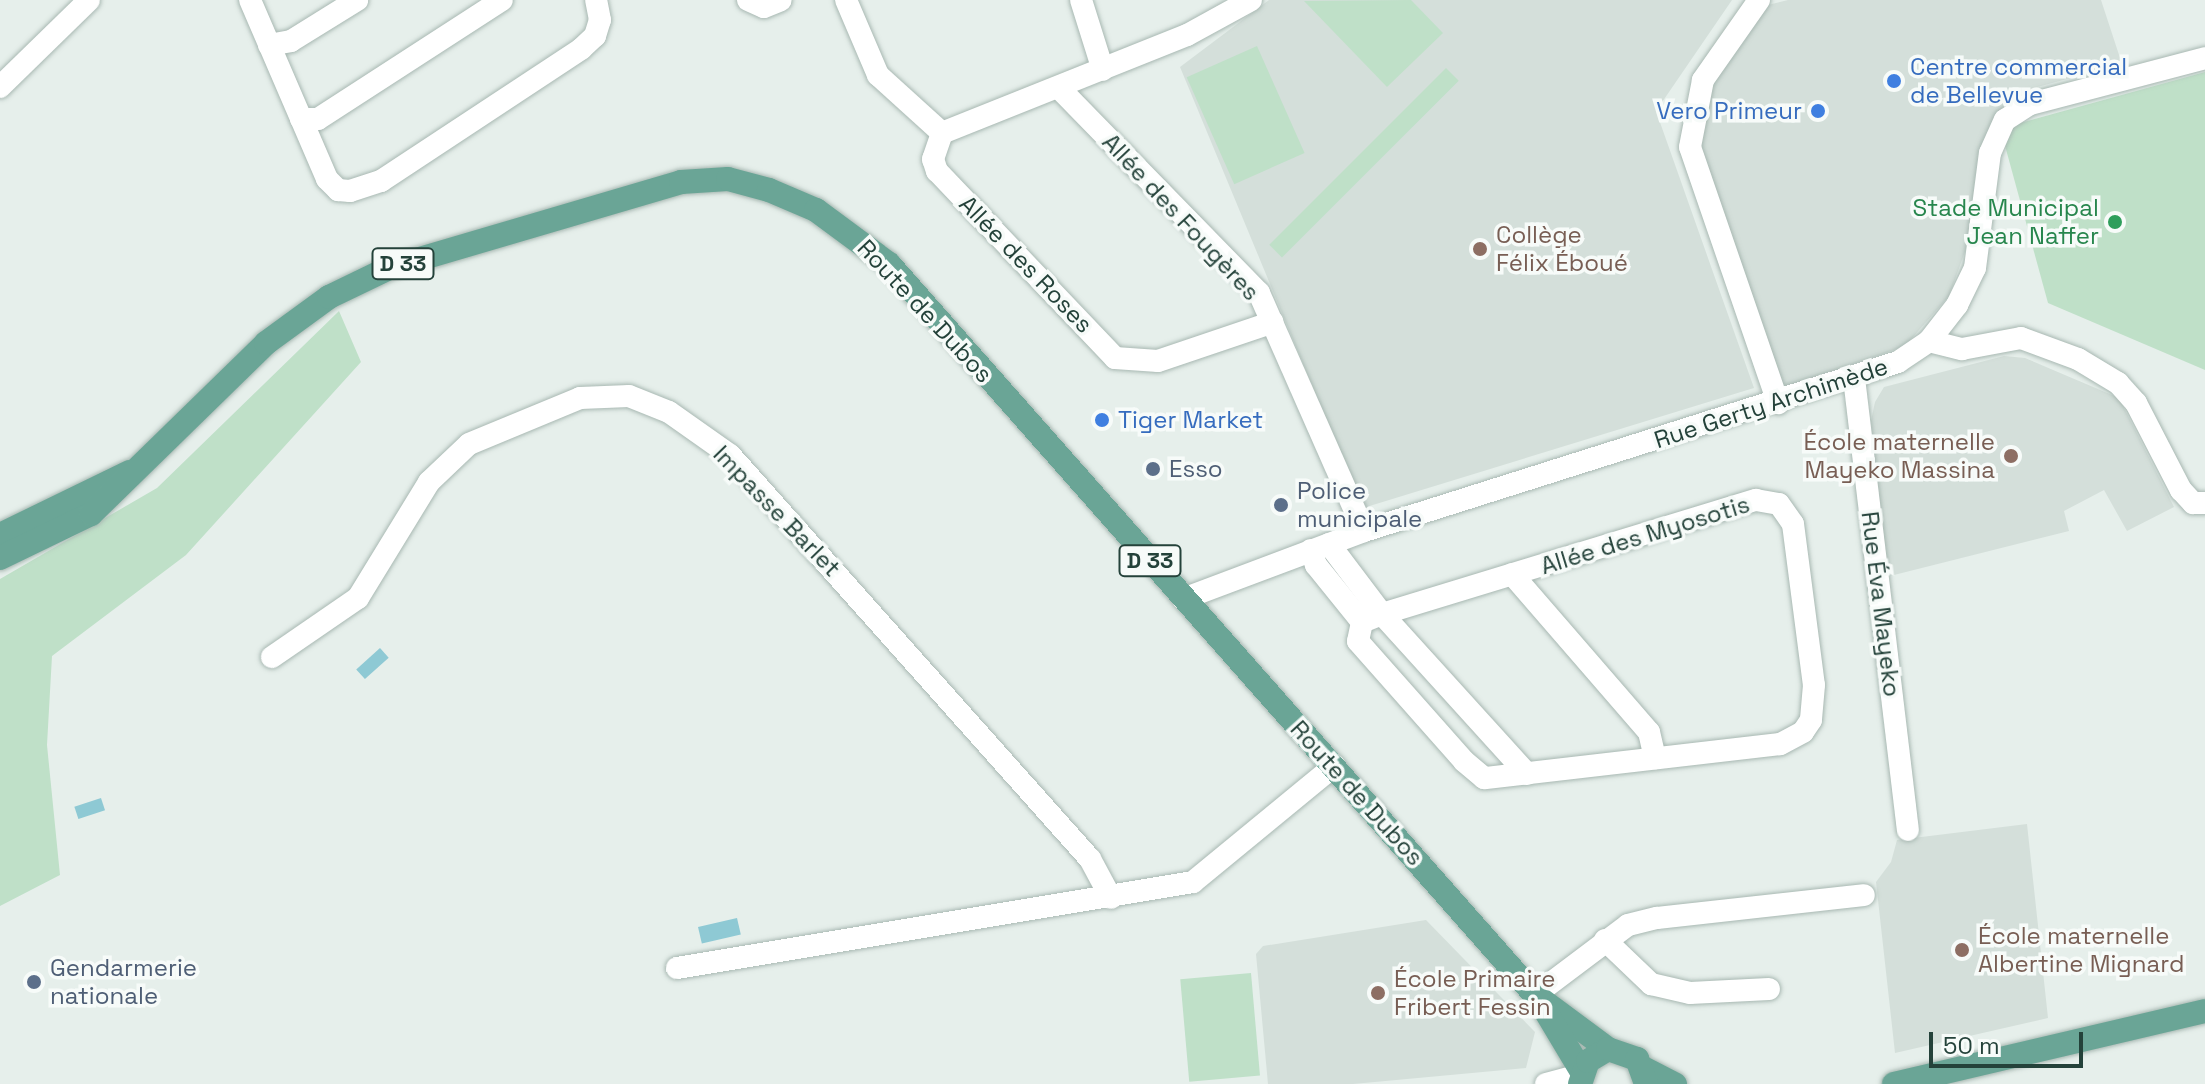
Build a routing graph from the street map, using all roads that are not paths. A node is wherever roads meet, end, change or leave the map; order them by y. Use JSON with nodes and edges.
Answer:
{"nodes":[{"id":1,"x":89,"y":0,"type":"edge"},
{"id":2,"x":250,"y":0,"type":"edge"},
{"id":3,"x":357,"y":0,"type":"edge"},
{"id":4,"x":502,"y":0,"type":"edge"},
{"id":5,"x":596,"y":0,"type":"edge"},
{"id":6,"x":748,"y":0,"type":"edge"},
{"id":7,"x":781,"y":0,"type":"edge"},
{"id":8,"x":846,"y":0,"type":"edge"},
{"id":9,"x":1081,"y":0,"type":"edge"},
{"id":10,"x":1251,"y":0,"type":"edge"},
{"id":11,"x":1759,"y":0,"type":"edge"},
{"id":12,"x":269,"y":45,"type":"junction"},
{"id":13,"x":2205,"y":58,"type":"edge"},
{"id":14,"x":1103,"y":70,"type":"junction"},
{"id":15,"x":0,"y":87,"type":"edge"},
{"id":16,"x":1060,"y":89,"type":"junction"},
{"id":17,"x":301,"y":119,"type":"junction"},
{"id":18,"x":942,"y":133,"type":"junction"},
{"id":19,"x":1273,"y":322,"type":"junction"},
{"id":20,"x":1929,"y":341,"type":"junction"},
{"id":21,"x":1854,"y":378,"type":"junction"},
{"id":22,"x":1778,"y":403,"type":"junction"},
{"id":23,"x":139,"y":468,"type":"junction"},
{"id":24,"x":2205,"y":503,"type":"edge"},
{"id":25,"x":1364,"y":531,"type":"junction"},
{"id":26,"x":0,"y":535,"type":"edge"},
{"id":27,"x":1320,"y":547,"type":"junction"},
{"id":28,"x":0,"y":558,"type":"edge"},
{"id":29,"x":1512,"y":574,"type":"junction"},
{"id":30,"x":1183,"y":599,"type":"junction"},
{"id":31,"x":1372,"y":618,"type":"junction"},
{"id":32,"x":272,"y":657,"type":"dead end"},
{"id":33,"x":1655,"y":758,"type":"junction"},
{"id":34,"x":1334,"y":766,"type":"junction"},
{"id":35,"x":1527,"y":774,"type":"junction"},
{"id":36,"x":1908,"y":830,"type":"dead end"},
{"id":37,"x":1864,"y":895,"type":"dead end"},
{"id":38,"x":1111,"y":898,"type":"junction"},
{"id":39,"x":1605,"y":940,"type":"junction"},
{"id":40,"x":677,"y":968,"type":"dead end"},
{"id":41,"x":1769,"y":989,"type":"dead end"},
{"id":42,"x":1535,"y":995,"type":"junction"},
{"id":43,"x":2205,"y":1011,"type":"edge"},
{"id":44,"x":1608,"y":1049,"type":"junction"},
{"id":45,"x":1645,"y":1076,"type":"edge"},
{"id":46,"x":1581,"y":1077,"type":"edge"},
{"id":47,"x":1546,"y":1084,"type":"edge"},
{"id":48,"x":1675,"y":1084,"type":"edge"},
{"id":49,"x":1894,"y":1084,"type":"edge"}],
"edges":[{"from":1,"to":15,"type":"street"},
{"from":2,"to":12,"type":"street"},
{"from":3,"to":12,"type":"street"},
{"from":4,"to":17,"type":"street"},
{"from":5,"to":17,"type":"street"},
{"from":6,"to":7,"type":"street"},
{"from":8,"to":18,"type":"street"},
{"from":9,"to":14,"type":"street"},
{"from":10,"to":14,"type":"street"},
{"from":11,"to":22,"type":"street"},
{"from":12,"to":17,"type":"street"},
{"from":13,"to":20,"type":"street","name":"Rue Gerty Archimède"},
{"from":14,"to":16,"type":"street"},
{"from":16,"to":18,"type":"street"},
{"from":16,"to":19,"type":"street","name":"Allée des Fougères"},
{"from":18,"to":19,"type":"street","name":"Allée des Roses"},
{"from":19,"to":25,"type":"street","name":"Allée des Fougères"},
{"from":20,"to":21,"type":"street","name":"Rue Gerty Archimède"},
{"from":20,"to":24,"type":"street"},
{"from":21,"to":22,"type":"street","name":"Rue Gerty Archimède"},
{"from":21,"to":36,"type":"street","name":"Rue Éva Mayeko"},
{"from":22,"to":25,"type":"street","name":"Rue Gerty Archimède"},
{"from":23,"to":26,"type":"main road","name":"Route de Dubos","number":"D 33"},
{"from":23,"to":28,"type":"main road","name":"Route de Dubos","number":"D 33"},
{"from":23,"to":30,"type":"main road","name":"Route de Dubos","number":"D 33"},
{"from":25,"to":27,"type":"street","name":"Rue Gerty Archimède"},
{"from":27,"to":30,"type":"street","name":"Rue Gerty Archimède"},
{"from":27,"to":31,"type":"street","name":"Allée des Myosotis"},
{"from":29,"to":31,"type":"street","name":"Allée des Myosotis"},
{"from":29,"to":33,"type":"street"},
{"from":29,"to":33,"type":"street","name":"Allée des Myosotis"},
{"from":30,"to":34,"type":"main road","name":"Route de Dubos","number":"D 33"},
{"from":31,"to":35,"type":"street","name":"Allée des Myosotis"},
{"from":31,"to":35,"type":"street","name":"Allée des Myosotis"},
{"from":32,"to":38,"type":"street","name":"Impasse Barlet"},
{"from":33,"to":35,"type":"street","name":"Allée des Myosotis"},
{"from":34,"to":38,"type":"street"},
{"from":34,"to":42,"type":"main road","name":"Route de Dubos","number":"D 33"},
{"from":37,"to":39,"type":"street"},
{"from":38,"to":40,"type":"street"},
{"from":39,"to":41,"type":"street"},
{"from":39,"to":42,"type":"street"},
{"from":42,"to":44,"type":"main road","name":"Route de Dubos","number":"D 33"},
{"from":42,"to":46,"type":"main road","name":"Route de Dubos","number":"D 33"},
{"from":43,"to":49,"type":"main road"},
{"from":44,"to":45,"type":"main road","name":"Route de Dubos"},
{"from":44,"to":46,"type":"main road"},
{"from":45,"to":48,"type":"main road","name":"Route de Dubos"},
{"from":46,"to":47,"type":"street"}]}
